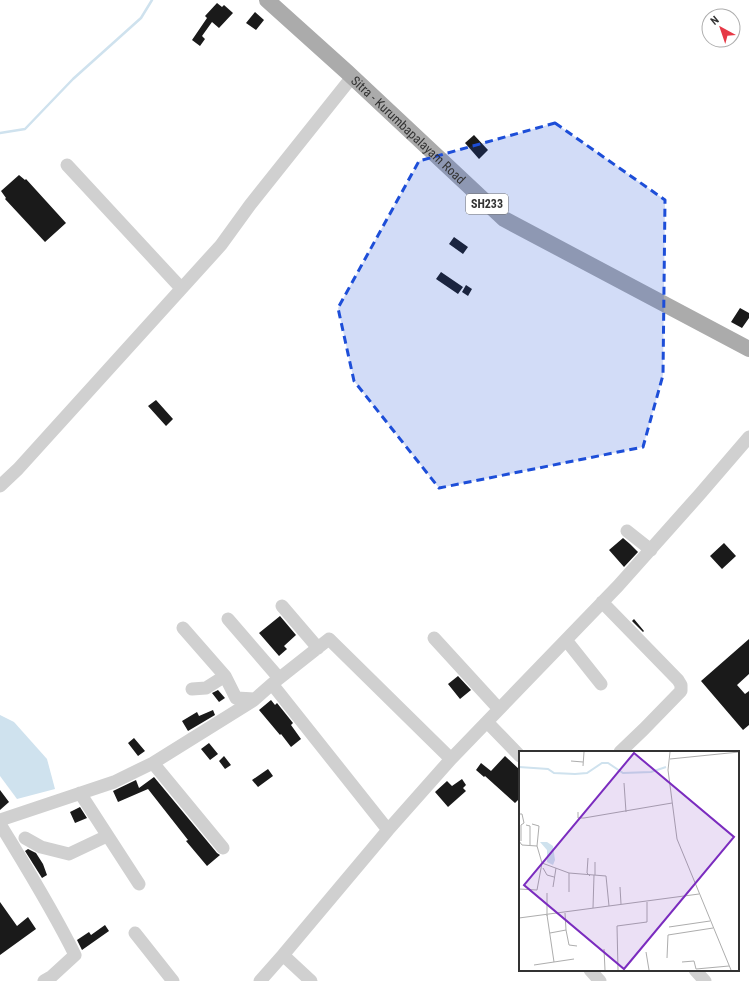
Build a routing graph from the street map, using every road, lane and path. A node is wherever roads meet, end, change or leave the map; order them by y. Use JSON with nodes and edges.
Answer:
{"nodes":[{"id":1,"x":268,"y":0,"type":"edge"},
{"id":2,"x":352,"y":77,"type":"junction"},
{"id":3,"x":67,"y":165,"type":"dead end"},
{"id":4,"x":181,"y":288,"type":"junction"},
{"id":5,"x":749,"y":349,"type":"edge"},
{"id":6,"x":749,"y":437,"type":"edge"},
{"id":7,"x":0,"y":486,"type":"edge"},
{"id":8,"x":627,"y":531,"type":"dead end"},
{"id":9,"x":651,"y":550,"type":"junction"},
{"id":10,"x":602,"y":602,"type":"junction"},
{"id":11,"x":282,"y":606,"type":"dead end"},
{"id":12,"x":228,"y":619,"type":"dead end"},
{"id":13,"x":183,"y":628,"type":"dead end"},
{"id":14,"x":434,"y":638,"type":"dead end"},
{"id":15,"x":566,"y":640,"type":"junction"},
{"id":16,"x":318,"y":648,"type":"junction"},
{"id":17,"x":225,"y":676,"type":"junction"},
{"id":18,"x":276,"y":681,"type":"junction"},
{"id":19,"x":601,"y":684,"type":"dead end"},
{"id":20,"x":192,"y":689,"type":"dead end"},
{"id":21,"x":255,"y":699,"type":"junction"},
{"id":22,"x":499,"y":709,"type":"junction"},
{"id":23,"x":487,"y":722,"type":"junction"},
{"id":24,"x":621,"y":751,"type":"edge"},
{"id":25,"x":519,"y":755,"type":"edge"},
{"id":26,"x":452,"y":759,"type":"junction"},
{"id":27,"x":153,"y":762,"type":"junction"},
{"id":28,"x":80,"y":793,"type":"junction"},
{"id":29,"x":0,"y":820,"type":"edge"},
{"id":30,"x":0,"y":824,"type":"edge"},
{"id":31,"x":388,"y":830,"type":"junction"},
{"id":32,"x":107,"y":836,"type":"junction"},
{"id":33,"x":26,"y":838,"type":"dead end"},
{"id":34,"x":223,"y":848,"type":"dead end"},
{"id":35,"x":139,"y":884,"type":"dead end"},
{"id":36,"x":135,"y":933,"type":"dead end"},
{"id":37,"x":283,"y":955,"type":"junction"},
{"id":38,"x":591,"y":971,"type":"edge"},
{"id":39,"x":696,"y":971,"type":"edge"},
{"id":40,"x":44,"y":981,"type":"edge"},
{"id":41,"x":173,"y":981,"type":"edge"},
{"id":42,"x":260,"y":981,"type":"edge"},
{"id":43,"x":311,"y":981,"type":"edge"},
{"id":44,"x":600,"y":981,"type":"edge"},
{"id":45,"x":705,"y":981,"type":"edge"}],
"edges":[{"from":1,"to":2,"type":"main road","name":"Sitra - Kurumbapalayam Road","number":"SH233"},
{"from":2,"to":4,"type":"street"},
{"from":2,"to":5,"type":"main road","name":"Sitra - Kurumbapalayam Road","number":"SH233"},
{"from":3,"to":4,"type":"street"},
{"from":4,"to":7,"type":"street"},
{"from":6,"to":9,"type":"street"},
{"from":8,"to":9,"type":"street"},
{"from":9,"to":10,"type":"street"},
{"from":10,"to":15,"type":"street"},
{"from":10,"to":24,"type":"street"},
{"from":11,"to":16,"type":"street"},
{"from":12,"to":18,"type":"street"},
{"from":13,"to":17,"type":"street"},
{"from":14,"to":22,"type":"street"},
{"from":15,"to":19,"type":"street"},
{"from":15,"to":22,"type":"street"},
{"from":16,"to":18,"type":"street"},
{"from":16,"to":26,"type":"street"},
{"from":17,"to":20,"type":"street"},
{"from":17,"to":21,"type":"street"},
{"from":18,"to":21,"type":"street"},
{"from":18,"to":31,"type":"street"},
{"from":21,"to":27,"type":"street"},
{"from":22,"to":23,"type":"street"},
{"from":23,"to":25,"type":"street"},
{"from":23,"to":26,"type":"street"},
{"from":26,"to":31,"type":"street"},
{"from":27,"to":28,"type":"street"},
{"from":27,"to":34,"type":"street"},
{"from":28,"to":29,"type":"street"},
{"from":28,"to":32,"type":"street"},
{"from":30,"to":40,"type":"street"},
{"from":31,"to":37,"type":"street"},
{"from":32,"to":33,"type":"street"},
{"from":32,"to":35,"type":"street"},
{"from":36,"to":41,"type":"street"},
{"from":37,"to":42,"type":"street"},
{"from":37,"to":43,"type":"street"},
{"from":38,"to":44,"type":"street"},
{"from":39,"to":45,"type":"street"}]}
